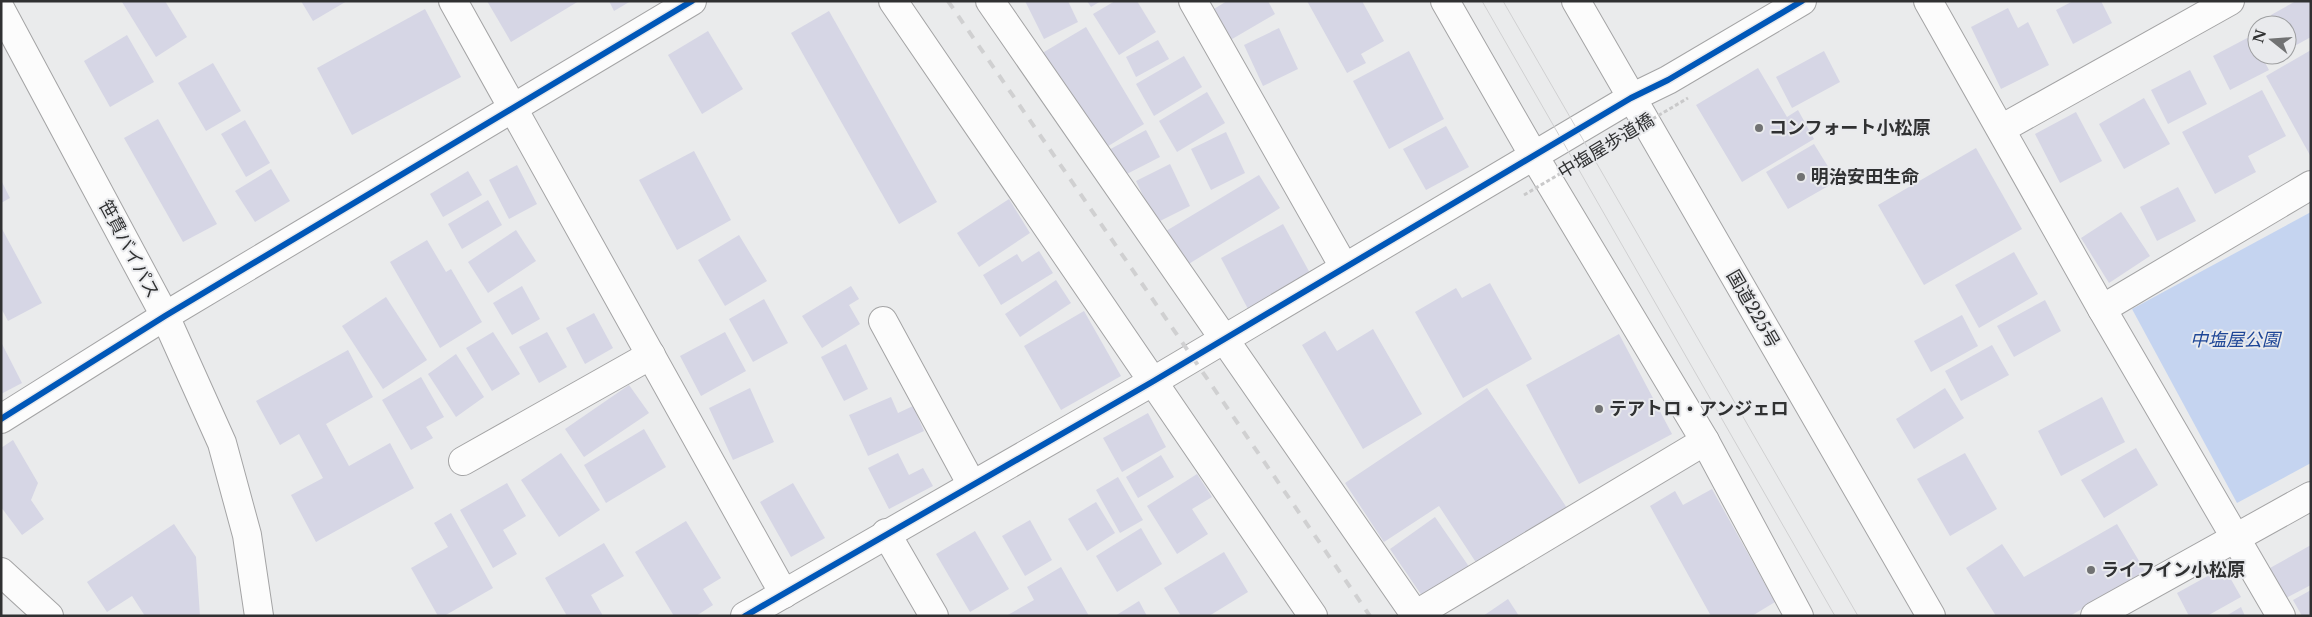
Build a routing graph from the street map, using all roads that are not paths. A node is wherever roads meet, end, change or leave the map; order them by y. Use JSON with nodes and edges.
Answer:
{"nodes":[{"id":1,"x":453,"y":1,"type":"edge"},
{"id":2,"x":692,"y":1,"type":"edge"},
{"id":3,"x":893,"y":1,"type":"edge"},
{"id":4,"x":990,"y":1,"type":"edge"},
{"id":5,"x":1193,"y":1,"type":"edge"},
{"id":6,"x":1445,"y":1,"type":"edge"},
{"id":7,"x":1576,"y":1,"type":"edge"},
{"id":8,"x":1802,"y":1,"type":"edge"},
{"id":9,"x":1928,"y":1,"type":"edge"},
{"id":10,"x":2230,"y":1,"type":"edge"},
{"id":11,"x":1,"y":10,"type":"edge"},
{"id":12,"x":1631,"y":98,"type":"junction"},
{"id":13,"x":514,"y":109,"type":"junction"},
{"id":14,"x":2001,"y":129,"type":"junction"},
{"id":15,"x":1534,"y":156,"type":"junction"},
{"id":16,"x":2311,"y":185,"type":"edge"},
{"id":17,"x":1344,"y":267,"type":"junction"},
{"id":18,"x":2102,"y":308,"type":"junction"},
{"id":19,"x":165,"y":316,"type":"junction"},
{"id":20,"x":883,"y":320,"type":"dead end"},
{"id":21,"x":1223,"y":339,"type":"junction"},
{"id":22,"x":651,"y":355,"type":"junction"},
{"id":23,"x":1152,"y":382,"type":"junction"},
{"id":24,"x":1,"y":419,"type":"edge"},
{"id":25,"x":1705,"y":441,"type":"junction"},
{"id":26,"x":463,"y":461,"type":"dead end"},
{"id":27,"x":972,"y":485,"type":"junction"},
{"id":28,"x":2311,"y":496,"type":"edge"},
{"id":29,"x":886,"y":534,"type":"junction"},
{"id":30,"x":2235,"y":539,"type":"junction"},
{"id":31,"x":1,"y":572,"type":"edge"},
{"id":32,"x":784,"y":594,"type":"junction"},
{"id":33,"x":1415,"y":615,"type":"edge"},
{"id":34,"x":49,"y":616,"type":"edge"},
{"id":35,"x":259,"y":616,"type":"edge"},
{"id":36,"x":744,"y":616,"type":"edge"},
{"id":37,"x":934,"y":616,"type":"edge"},
{"id":38,"x":1313,"y":616,"type":"edge"},
{"id":39,"x":1799,"y":616,"type":"edge"},
{"id":40,"x":1931,"y":616,"type":"edge"},
{"id":41,"x":2096,"y":616,"type":"edge"},
{"id":42,"x":2281,"y":616,"type":"edge"}],
"edges":[{"from":1,"to":13,"type":"main road"},
{"from":2,"to":13,"type":"main road"},
{"from":3,"to":23,"type":"main road"},
{"from":4,"to":21,"type":"main road"},
{"from":5,"to":17,"type":"main road"},
{"from":6,"to":15,"type":"main road"},
{"from":7,"to":12,"type":"main road","name":"国道225号"},
{"from":8,"to":12,"type":"main road"},
{"from":9,"to":14,"type":"main road"},
{"from":10,"to":14,"type":"main road"},
{"from":11,"to":19,"type":"main road","name":"笹貫バイパス"},
{"from":12,"to":15,"type":"main road"},
{"from":12,"to":40,"type":"main road","name":"国道225号"},
{"from":13,"to":19,"type":"main road"},
{"from":13,"to":22,"type":"main road"},
{"from":14,"to":18,"type":"main road"},
{"from":15,"to":17,"type":"main road"},
{"from":15,"to":25,"type":"main road"},
{"from":16,"to":18,"type":"main road"},
{"from":17,"to":21,"type":"main road"},
{"from":18,"to":30,"type":"main road"},
{"from":19,"to":24,"type":"main road"},
{"from":19,"to":35,"type":"main road","name":"笹貫バイパス"},
{"from":20,"to":27,"type":"main road"},
{"from":21,"to":23,"type":"main road"},
{"from":21,"to":33,"type":"main road"},
{"from":22,"to":26,"type":"main road"},
{"from":22,"to":32,"type":"main road"},
{"from":23,"to":27,"type":"main road"},
{"from":23,"to":38,"type":"main road"},
{"from":25,"to":33,"type":"main road"},
{"from":25,"to":39,"type":"main road"},
{"from":27,"to":29,"type":"main road"},
{"from":28,"to":30,"type":"main road"},
{"from":29,"to":32,"type":"main road"},
{"from":29,"to":37,"type":"main road"},
{"from":30,"to":41,"type":"main road"},
{"from":30,"to":42,"type":"main road"},
{"from":31,"to":34,"type":"main road"},
{"from":32,"to":36,"type":"main road"}]}
